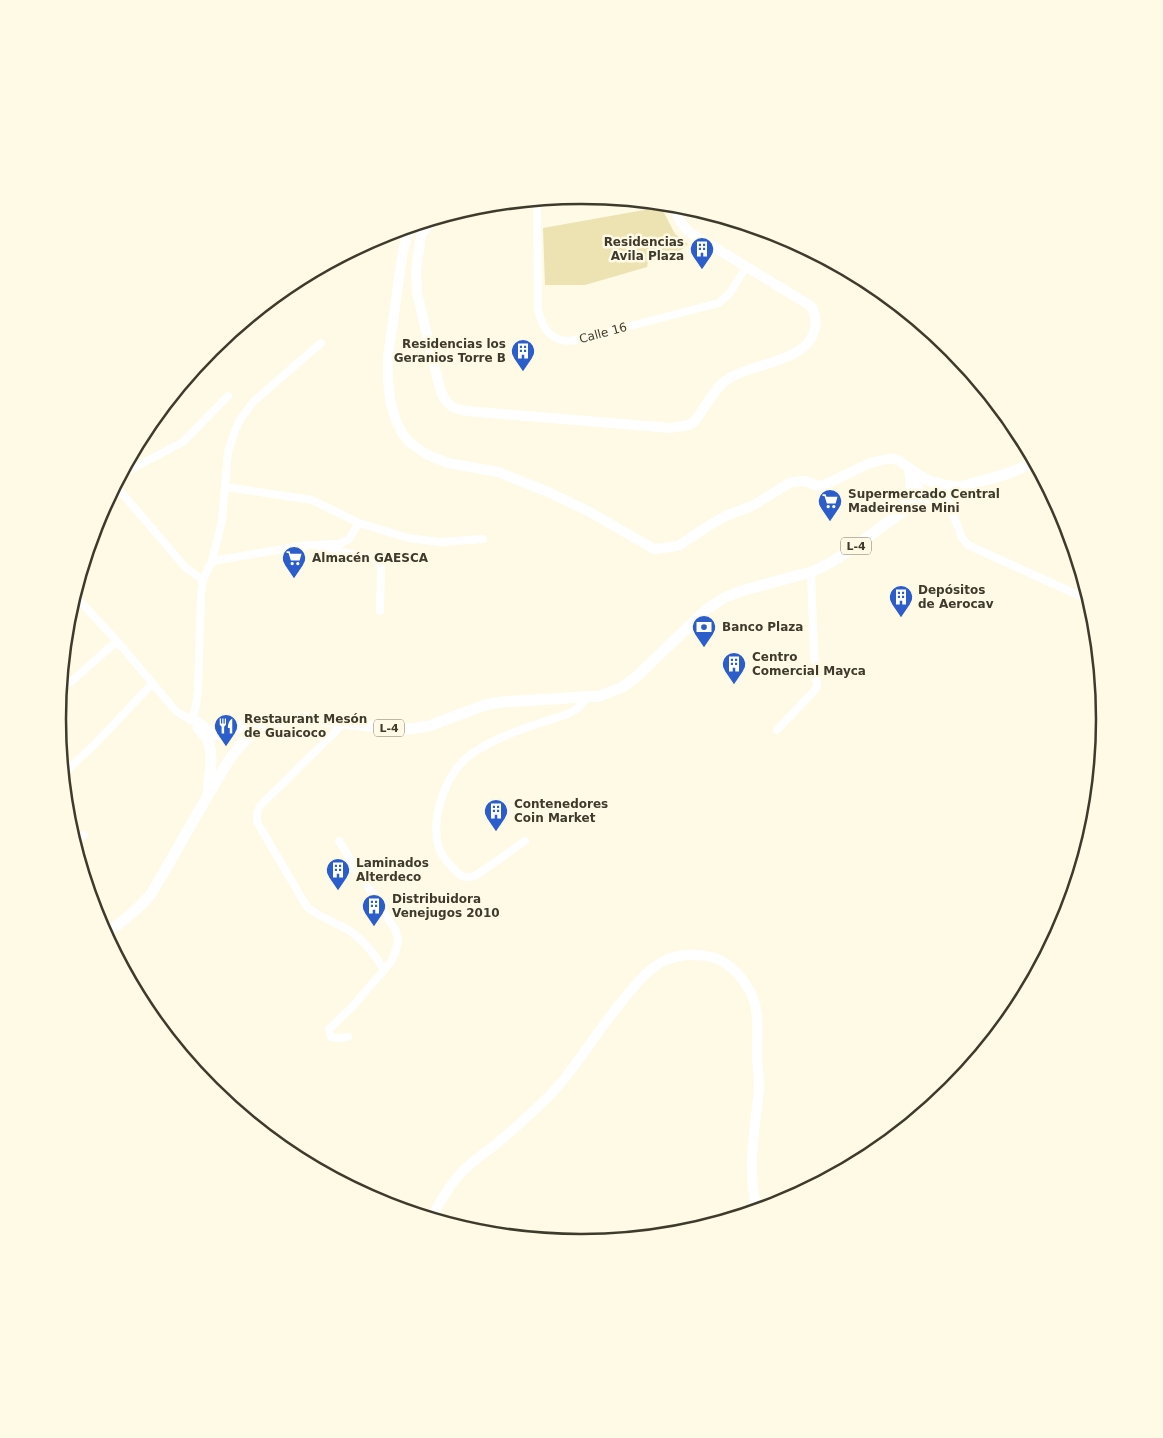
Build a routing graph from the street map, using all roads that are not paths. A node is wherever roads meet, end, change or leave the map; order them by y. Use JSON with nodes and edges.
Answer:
{"nodes":[{"id":1,"x":537,"y":206,"type":"edge"},
{"id":2,"x":676,"y":213,"type":"edge"},
{"id":3,"x":427,"y":228,"type":"edge"},
{"id":4,"x":408,"y":234,"type":"edge"},
{"id":5,"x":746,"y":267,"type":"junction"},
{"id":6,"x":320,"y":343,"type":"dead end"},
{"id":7,"x":228,"y":396,"type":"dead end"},
{"id":8,"x":1029,"y":464,"type":"edge"},
{"id":9,"x":909,"y":468,"type":"junction"},
{"id":10,"x":130,"y":470,"type":"edge"},
{"id":11,"x":226,"y":487,"type":"junction"},
{"id":12,"x":957,"y":487,"type":"junction"},
{"id":13,"x":119,"y":490,"type":"edge"},
{"id":14,"x":944,"y":491,"type":"junction"},
{"id":15,"x":924,"y":499,"type":"junction"},
{"id":16,"x":898,"y":514,"type":"junction"},
{"id":17,"x":360,"y":523,"type":"junction"},
{"id":18,"x":483,"y":539,"type":"dead end"},
{"id":19,"x":304,"y":545,"type":"junction"},
{"id":20,"x":212,"y":561,"type":"junction"},
{"id":21,"x":811,"y":572,"type":"junction"},
{"id":22,"x":203,"y":580,"type":"junction"},
{"id":23,"x":1082,"y":597,"type":"edge"},
{"id":24,"x":80,"y":602,"type":"edge"},
{"id":25,"x":380,"y":612,"type":"dead end"},
{"id":26,"x":117,"y":641,"type":"junction"},
{"id":27,"x":67,"y":684,"type":"edge"},
{"id":28,"x":152,"y":684,"type":"junction"},
{"id":29,"x":588,"y":697,"type":"junction"},
{"id":30,"x":191,"y":719,"type":"junction"},
{"id":31,"x":274,"y":722,"type":"junction"},
{"id":32,"x":344,"y":723,"type":"junction"},
{"id":33,"x":777,"y":730,"type":"dead end"},
{"id":34,"x":69,"y":769,"type":"edge"},
{"id":35,"x":208,"y":794,"type":"junction"},
{"id":36,"x":84,"y":835,"type":"dead end"},
{"id":37,"x":80,"y":837,"type":"edge"},
{"id":38,"x":339,"y":841,"type":"dead end"},
{"id":39,"x":525,"y":841,"type":"dead end"},
{"id":40,"x":111,"y":930,"type":"edge"},
{"id":41,"x":384,"y":970,"type":"junction"},
{"id":42,"x":348,"y":1037,"type":"dead end"},
{"id":43,"x":756,"y":1204,"type":"edge"},
{"id":44,"x":434,"y":1213,"type":"edge"}],
"edges":[{"from":1,"to":5,"type":"street","name":"Calle 16"},
{"from":2,"to":5,"type":"street"},
{"from":3,"to":5,"type":"street"},
{"from":4,"to":9,"type":"street"},
{"from":6,"to":11,"type":"street"},
{"from":7,"to":10,"type":"street"},
{"from":8,"to":12,"type":"main road","number":"L-4"},
{"from":9,"to":12,"type":"main road"},
{"from":9,"to":15,"type":"street"},
{"from":9,"to":16,"type":"main road"},
{"from":11,"to":17,"type":"street"},
{"from":11,"to":20,"type":"street"},
{"from":12,"to":14,"type":"main road","number":"L-4"},
{"from":13,"to":22,"type":"street"},
{"from":14,"to":15,"type":"main road","number":"L-4"},
{"from":14,"to":23,"type":"street"},
{"from":15,"to":16,"type":"main road","number":"L-4"},
{"from":16,"to":21,"type":"main road","number":"L-4"},
{"from":17,"to":18,"type":"street"},
{"from":17,"to":19,"type":"street"},
{"from":19,"to":20,"type":"street"},
{"from":19,"to":25,"type":"street"},
{"from":20,"to":22,"type":"street"},
{"from":21,"to":29,"type":"main road","number":"L-4"},
{"from":21,"to":33,"type":"street"},
{"from":22,"to":30,"type":"street"},
{"from":24,"to":26,"type":"street"},
{"from":26,"to":27,"type":"street"},
{"from":26,"to":28,"type":"street"},
{"from":28,"to":30,"type":"street"},
{"from":28,"to":34,"type":"street"},
{"from":29,"to":32,"type":"main road","number":"L-4"},
{"from":29,"to":39,"type":"street"},
{"from":30,"to":31,"type":"main road"},
{"from":30,"to":35,"type":"main road"},
{"from":31,"to":32,"type":"main road","number":"L-4"},
{"from":31,"to":35,"type":"main road","number":"L-4"},
{"from":32,"to":41,"type":"street"},
{"from":35,"to":40,"type":"main road","number":"L-4"},
{"from":36,"to":37,"type":"street"},
{"from":38,"to":41,"type":"street"},
{"from":41,"to":42,"type":"street"},
{"from":43,"to":44,"type":"street"}]}
